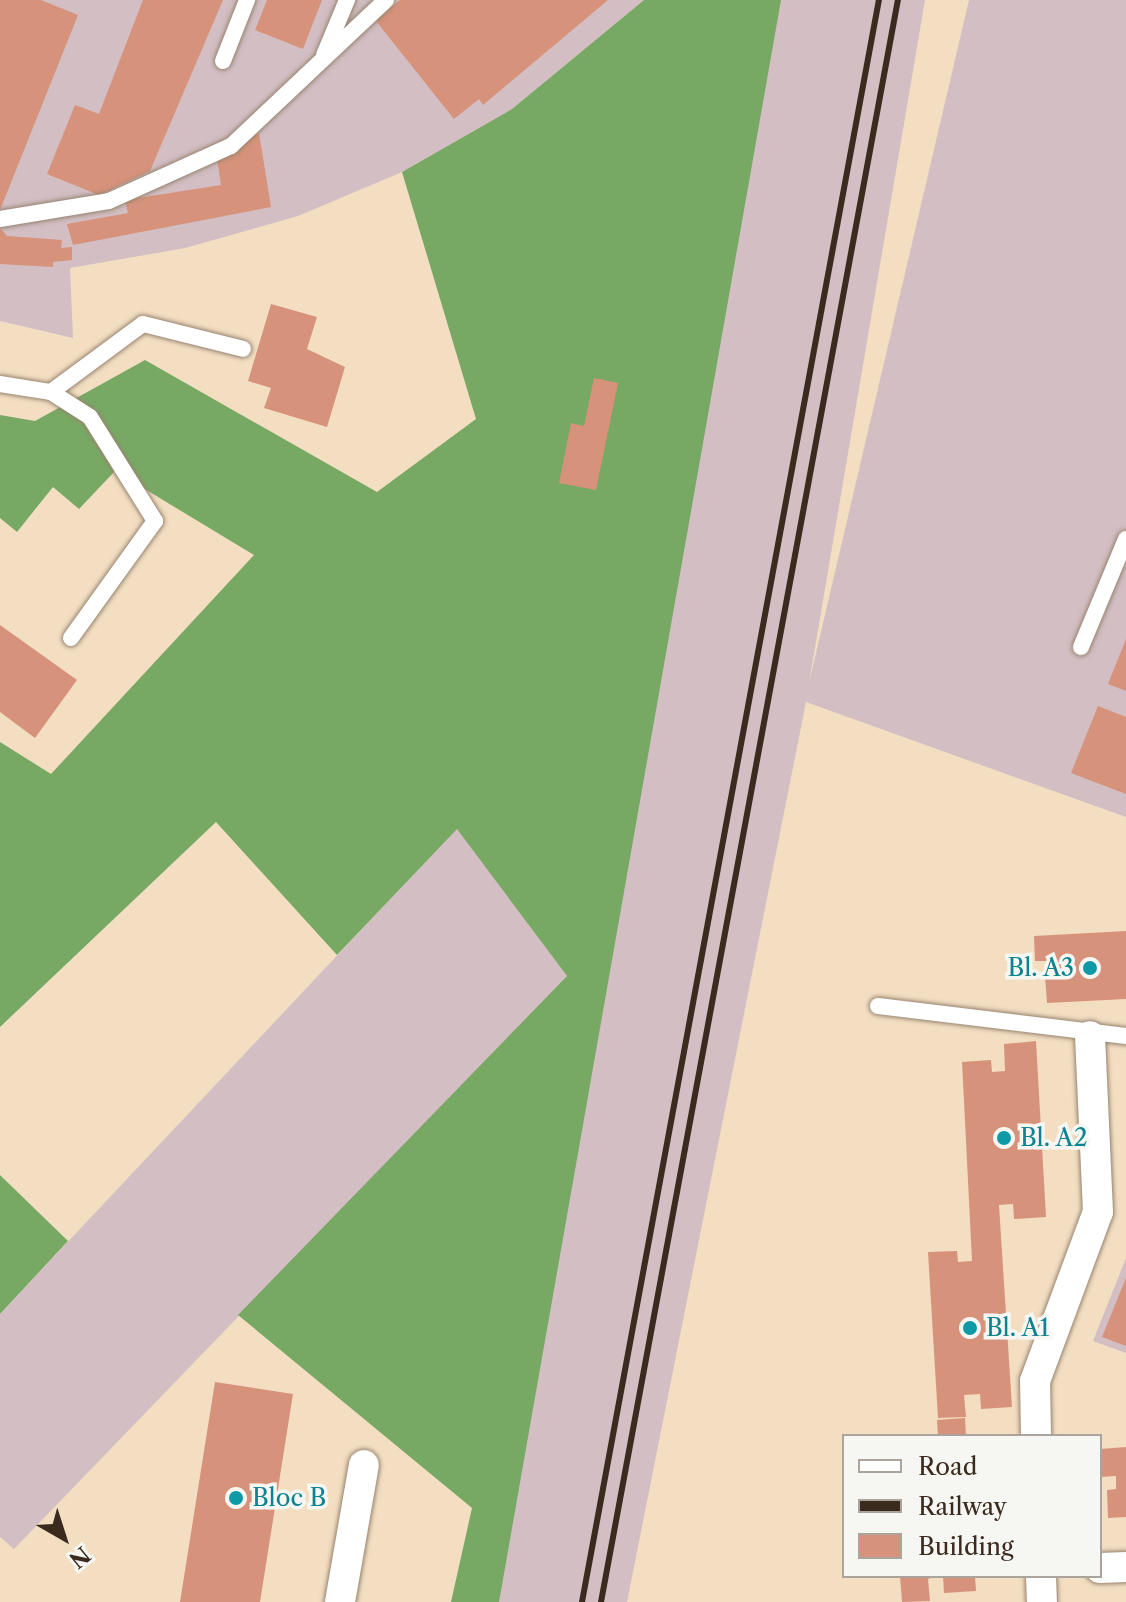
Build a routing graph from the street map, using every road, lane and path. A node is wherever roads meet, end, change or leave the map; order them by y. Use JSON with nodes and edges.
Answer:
{"nodes":[{"id":1,"x":247,"y":0,"type":"edge"},
{"id":2,"x":347,"y":0,"type":"edge"},
{"id":3,"x":386,"y":0,"type":"edge"},
{"id":4,"x":322,"y":60,"type":"junction"},
{"id":5,"x":223,"y":61,"type":"dead end"},
{"id":6,"x":0,"y":219,"type":"edge"},
{"id":7,"x":243,"y":349,"type":"dead end"},
{"id":8,"x":0,"y":384,"type":"edge"},
{"id":9,"x":51,"y":392,"type":"junction"},
{"id":10,"x":1126,"y":539,"type":"edge"},
{"id":11,"x":71,"y":638,"type":"dead end"},
{"id":12,"x":1081,"y":647,"type":"dead end"},
{"id":13,"x":878,"y":1006,"type":"dead end"},
{"id":14,"x":1090,"y":1036,"type":"junction"},
{"id":15,"x":1126,"y":1036,"type":"edge"},
{"id":16,"x":1036,"y":1434,"type":"edge"},
{"id":17,"x":364,"y":1465,"type":"dead end"},
{"id":18,"x":1126,"y":1567,"type":"edge"},
{"id":19,"x":1102,"y":1568,"type":"edge"},
{"id":20,"x":1041,"y":1578,"type":"edge"},
{"id":21,"x":340,"y":1602,"type":"edge"},
{"id":22,"x":1042,"y":1602,"type":"edge"}],
"edges":[{"from":1,"to":5,"type":"lane"},
{"from":2,"to":4,"type":"lane"},
{"from":3,"to":4,"type":"lane"},
{"from":4,"to":6,"type":"lane"},
{"from":7,"to":9,"type":"lane"},
{"from":8,"to":9,"type":"lane"},
{"from":9,"to":11,"type":"lane"},
{"from":10,"to":12,"type":"lane"},
{"from":13,"to":14,"type":"lane"},
{"from":14,"to":15,"type":"lane"},
{"from":14,"to":16,"type":"street"},
{"from":17,"to":21,"type":"street"},
{"from":18,"to":19,"type":"street"},
{"from":20,"to":22,"type":"street"}]}
